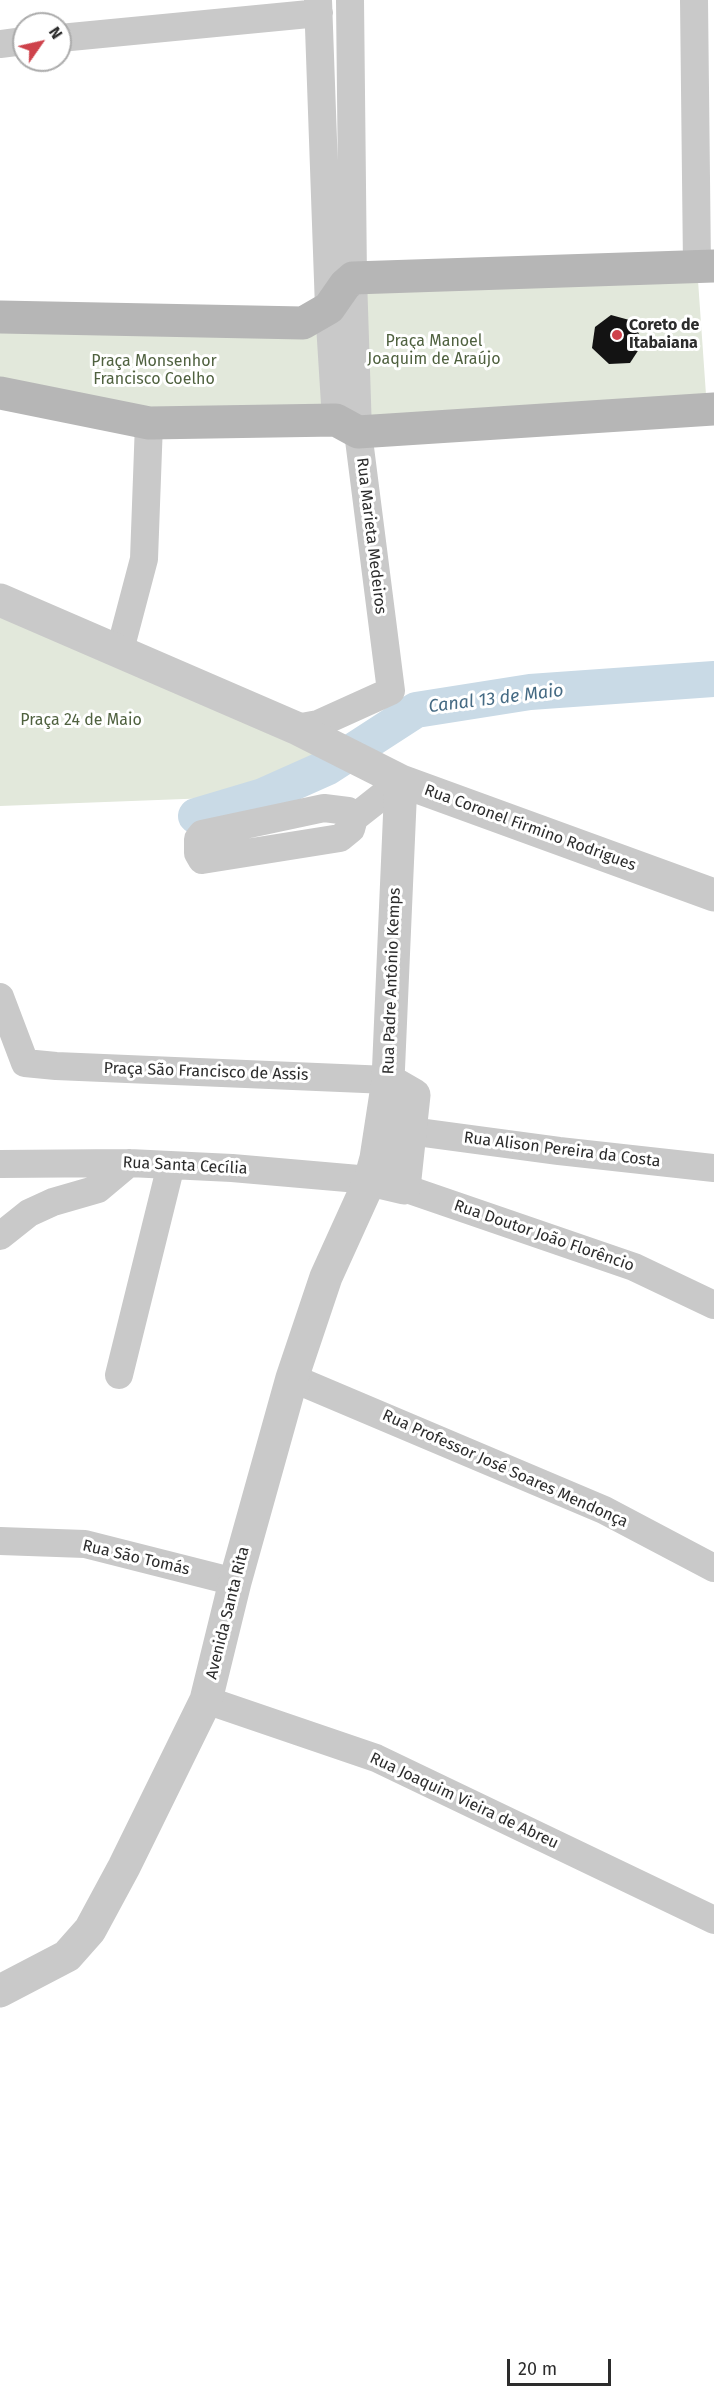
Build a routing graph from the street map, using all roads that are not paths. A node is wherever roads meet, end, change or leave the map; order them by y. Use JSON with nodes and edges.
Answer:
{"nodes":[{"id":1,"x":350,"y":0,"type":"edge"},
{"id":2,"x":694,"y":0,"type":"edge"},
{"id":3,"x":319,"y":6,"type":"edge"},
{"id":4,"x":72,"y":37,"type":"edge"},
{"id":5,"x":706,"y":266,"type":"edge"},
{"id":6,"x":353,"y":278,"type":"junction"},
{"id":7,"x":329,"y":308,"type":"junction"},
{"id":8,"x":0,"y":317,"type":"edge"},
{"id":9,"x":0,"y":393,"type":"edge"},
{"id":10,"x":714,"y":409,"type":"edge"},
{"id":11,"x":149,"y":423,"type":"junction"},
{"id":12,"x":347,"y":426,"type":"junction"},
{"id":13,"x":0,"y":600,"type":"edge"},
{"id":14,"x":120,"y":650,"type":"junction"},
{"id":15,"x":296,"y":728,"type":"junction"},
{"id":16,"x":401,"y":781,"type":"junction"},
{"id":17,"x":354,"y":818,"type":"dead end"},
{"id":18,"x":714,"y":895,"type":"edge"},
{"id":19,"x":0,"y":997,"type":"edge"},
{"id":20,"x":388,"y":1080,"type":"junction"},
{"id":21,"x":410,"y":1131,"type":"junction"},
{"id":22,"x":129,"y":1163,"type":"junction"},
{"id":23,"x":0,"y":1164,"type":"edge"},
{"id":24,"x":171,"y":1165,"type":"junction"},
{"id":25,"x":714,"y":1168,"type":"edge"},
{"id":26,"x":370,"y":1180,"type":"junction"},
{"id":27,"x":404,"y":1188,"type":"junction"},
{"id":28,"x":0,"y":1236,"type":"edge"},
{"id":29,"x":714,"y":1305,"type":"edge"},
{"id":30,"x":119,"y":1375,"type":"dead end"},
{"id":31,"x":292,"y":1378,"type":"junction"},
{"id":32,"x":0,"y":1541,"type":"edge"},
{"id":33,"x":714,"y":1568,"type":"edge"},
{"id":34,"x":235,"y":1581,"type":"junction"},
{"id":35,"x":206,"y":1700,"type":"junction"},
{"id":36,"x":714,"y":1920,"type":"edge"},
{"id":37,"x":0,"y":1991,"type":"edge"}],
"edges":[{"from":1,"to":6,"type":"street","name":"Rua Marieta Medeiros"},
{"from":2,"to":5,"type":"street"},
{"from":3,"to":4,"type":"street"},
{"from":3,"to":7,"type":"street","name":"Rua Marieta Medeiros"},
{"from":5,"to":6,"type":"main road"},
{"from":6,"to":7,"type":"main road"},
{"from":6,"to":12,"type":"street","name":"Rua Marieta Medeiros"},
{"from":7,"to":8,"type":"main road"},
{"from":7,"to":12,"type":"street","name":"Rua Marieta Medeiros"},
{"from":9,"to":11,"type":"main road"},
{"from":10,"to":12,"type":"main road"},
{"from":11,"to":12,"type":"main road"},
{"from":11,"to":14,"type":"street"},
{"from":12,"to":15,"type":"street","name":"Rua Marieta Medeiros"},
{"from":13,"to":14,"type":"street"},
{"from":14,"to":15,"type":"street"},
{"from":15,"to":16,"type":"street","name":"Rua Coronel Firmino Rodrigues"},
{"from":16,"to":17,"type":"street"},
{"from":16,"to":18,"type":"street","name":"Rua Coronel Firmino Rodrigues"},
{"from":16,"to":20,"type":"street","name":"Rua Padre Antônio Kemps"},
{"from":19,"to":20,"type":"street","name":"Praça São Francisco de Assis"},
{"from":20,"to":21,"type":"street"},
{"from":20,"to":26,"type":"street","name":"Rua Padre Antônio Kemps"},
{"from":21,"to":25,"type":"street","name":"Rua Alison Pereira da Costa"},
{"from":21,"to":27,"type":"street"},
{"from":22,"to":23,"type":"street","name":"Rua Santa Cecília"},
{"from":22,"to":24,"type":"street","name":"Rua Santa Cecília"},
{"from":22,"to":28,"type":"street"},
{"from":24,"to":26,"type":"street","name":"Rua Santa Cecília"},
{"from":24,"to":30,"type":"street"},
{"from":26,"to":27,"type":"street","name":"Rua Doutor João Florêncio"},
{"from":26,"to":31,"type":"street","name":"Avenida Santa Rita"},
{"from":27,"to":29,"type":"street","name":"Rua Doutor João Florêncio"},
{"from":31,"to":33,"type":"street","name":"Rua Professor José Soares Mendonça"},
{"from":31,"to":34,"type":"street","name":"Avenida Santa Rita"},
{"from":32,"to":34,"type":"street","name":"Rua São Tomás"},
{"from":34,"to":35,"type":"street","name":"Avenida Santa Rita"},
{"from":35,"to":36,"type":"street","name":"Rua Joaquim Vieira de Abreu"},
{"from":35,"to":37,"type":"street","name":"Avenida Santa Rita"}]}
